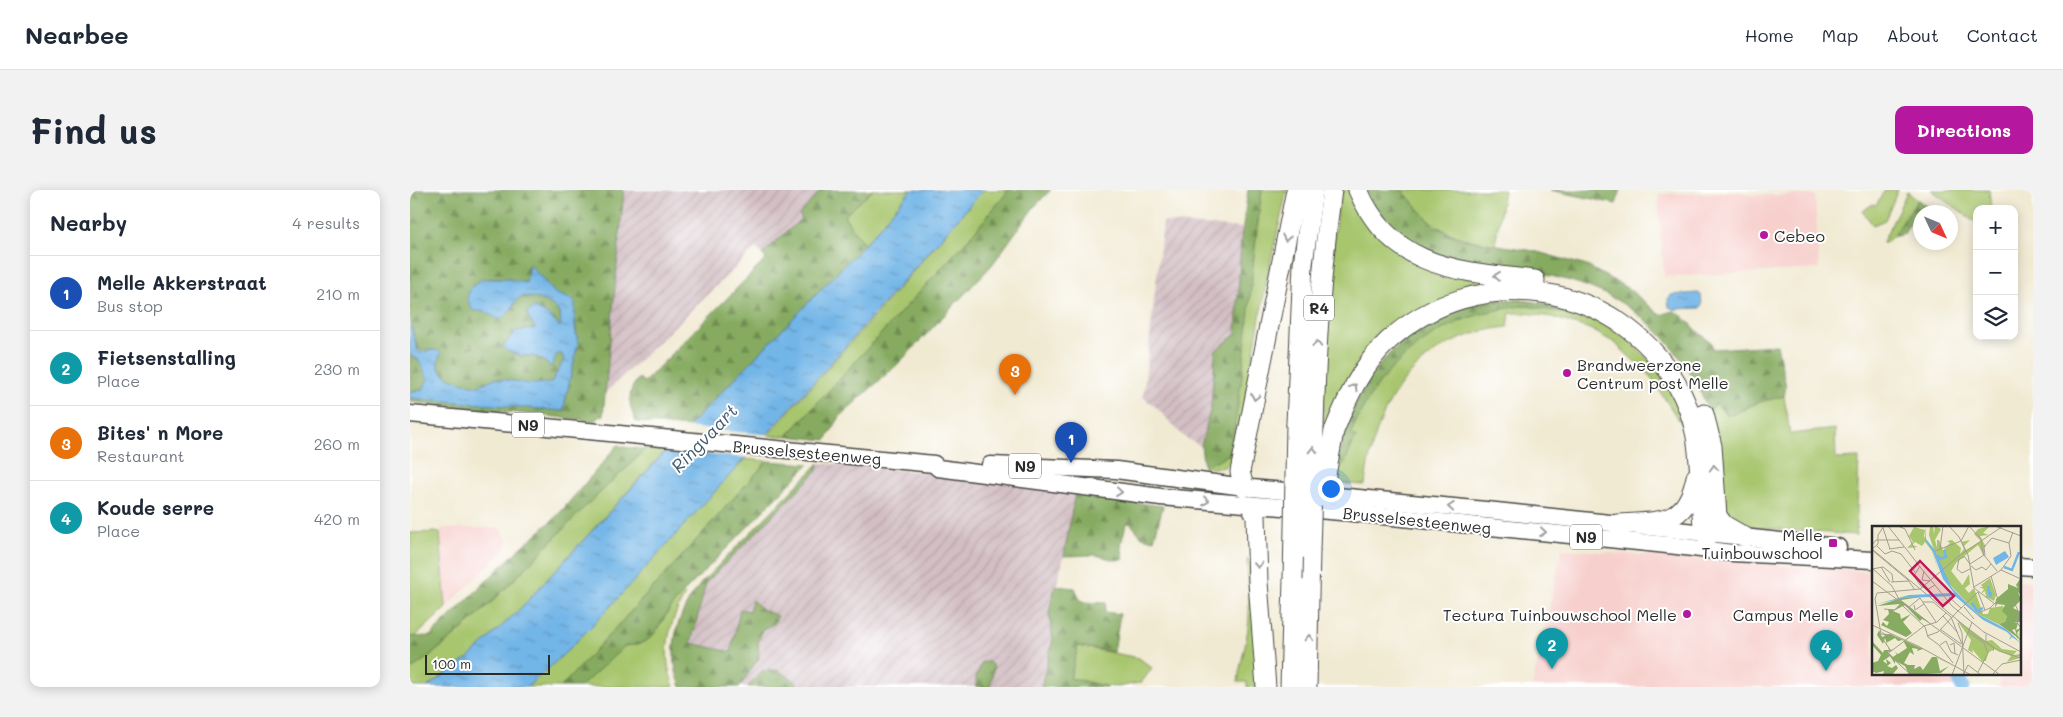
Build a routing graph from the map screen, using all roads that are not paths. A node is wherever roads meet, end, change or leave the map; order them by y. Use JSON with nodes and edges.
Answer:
{"nodes":[{"id":1,"x":1296,"y":190,"type":"edge"},
{"id":2,"x":1314,"y":190,"type":"edge"},
{"id":3,"x":1332,"y":190,"type":"edge"},
{"id":4,"x":1358,"y":190,"type":"edge"},
{"id":5,"x":410,"y":414,"type":"edge"},
{"id":6,"x":1305,"y":426,"type":"junction"},
{"id":7,"x":1700,"y":459,"type":"junction"},
{"id":8,"x":934,"y":464,"type":"junction"},
{"id":9,"x":1116,"y":470,"type":"junction"},
{"id":10,"x":1182,"y":480,"type":"junction"},
{"id":11,"x":1036,"y":481,"type":"junction"},
{"id":12,"x":1072,"y":486,"type":"junction"},
{"id":13,"x":1244,"y":487,"type":"junction"},
{"id":14,"x":1399,"y":503,"type":"junction"},
{"id":15,"x":1259,"y":509,"type":"junction"},
{"id":16,"x":1717,"y":516,"type":"junction"},
{"id":17,"x":1616,"y":524,"type":"junction"},
{"id":18,"x":1707,"y":535,"type":"junction"},
{"id":19,"x":1745,"y":537,"type":"junction"},
{"id":20,"x":1677,"y":546,"type":"junction"},
{"id":21,"x":1872,"y":551,"type":"edge"},
{"id":22,"x":1732,"y":553,"type":"junction"},
{"id":23,"x":1313,"y":556,"type":"junction"},
{"id":24,"x":1872,"y":560,"type":"edge"},
{"id":25,"x":2020,"y":566,"type":"edge"},
{"id":26,"x":2033,"y":567,"type":"edge"},
{"id":27,"x":2020,"y":573,"type":"edge"},
{"id":28,"x":2033,"y":575,"type":"edge"},
{"id":29,"x":1266,"y":687,"type":"edge"},
{"id":30,"x":1290,"y":687,"type":"edge"},
{"id":31,"x":1307,"y":687,"type":"edge"}],
"edges":[{"from":1,"to":13,"type":"highway","one_way":true},
{"from":2,"to":6,"type":"highway","number":"R4"},
{"from":6,"to":3,"type":"highway","number":"R4","one_way":true},
{"from":16,"to":4,"type":"highway","one_way":true},
{"from":5,"to":8,"type":"main road","name":"Brusselsesteenweg","number":"N9"},
{"from":23,"to":6,"type":"highway","number":"R4","one_way":true,"bridge":true},
{"from":6,"to":30,"type":"highway","number":"R4","bridge":true},
{"from":7,"to":17,"type":"highway"},
{"from":7,"to":18,"type":"highway"},
{"from":23,"to":7,"type":"highway","one_way":true,"bridge":true},
{"from":8,"to":9,"type":"main road","name":"Brusselsesteenweg","number":"N9"},
{"from":8,"to":11,"type":"main road","name":"Brusselsesteenweg","number":"N9"},
{"from":9,"to":10,"type":"main road","name":"Brusselsesteenweg","number":"N9"},
{"from":9,"to":11,"type":"main road"},
{"from":10,"to":12,"type":"main road"},
{"from":10,"to":13,"type":"main road","name":"Brusselsesteenweg","number":"N9"},
{"from":11,"to":12,"type":"main road","name":"Brusselsesteenweg","number":"N9"},
{"from":12,"to":15,"type":"main road","name":"Brusselsesteenweg","number":"N9","one_way":true},
{"from":13,"to":14,"type":"main road","name":"Brusselsesteenweg","number":"N9"},
{"from":13,"to":15,"type":"main road"},
{"from":14,"to":15,"type":"main road"},
{"from":17,"to":14,"type":"main road","name":"Brusselsesteenweg","number":"N9","one_way":true},
{"from":15,"to":20,"type":"main road","name":"Brusselsesteenweg","number":"N9","one_way":true},
{"from":15,"to":29,"type":"highway","one_way":true},
{"from":16,"to":18,"type":"highway"},
{"from":16,"to":19,"type":"highway"},
{"from":17,"to":18,"type":"main road","name":"Brusselsesteenweg","number":"N9"},
{"from":18,"to":19,"type":"main road","name":"Brusselsesteenweg","number":"N9"},
{"from":18,"to":20,"type":"main road"},
{"from":18,"to":22,"type":"main road"},
{"from":19,"to":21,"type":"main road","name":"Brusselsesteenweg","number":"N9"},
{"from":20,"to":22,"type":"main road","name":"Brusselsesteenweg","number":"N9"},
{"from":22,"to":24,"type":"main road","name":"Brusselsesteenweg","number":"N9"},
{"from":31,"to":23,"type":"highway","number":"R4","one_way":true},
{"from":25,"to":26,"type":"main road"},
{"from":27,"to":28,"type":"main road"}]}
